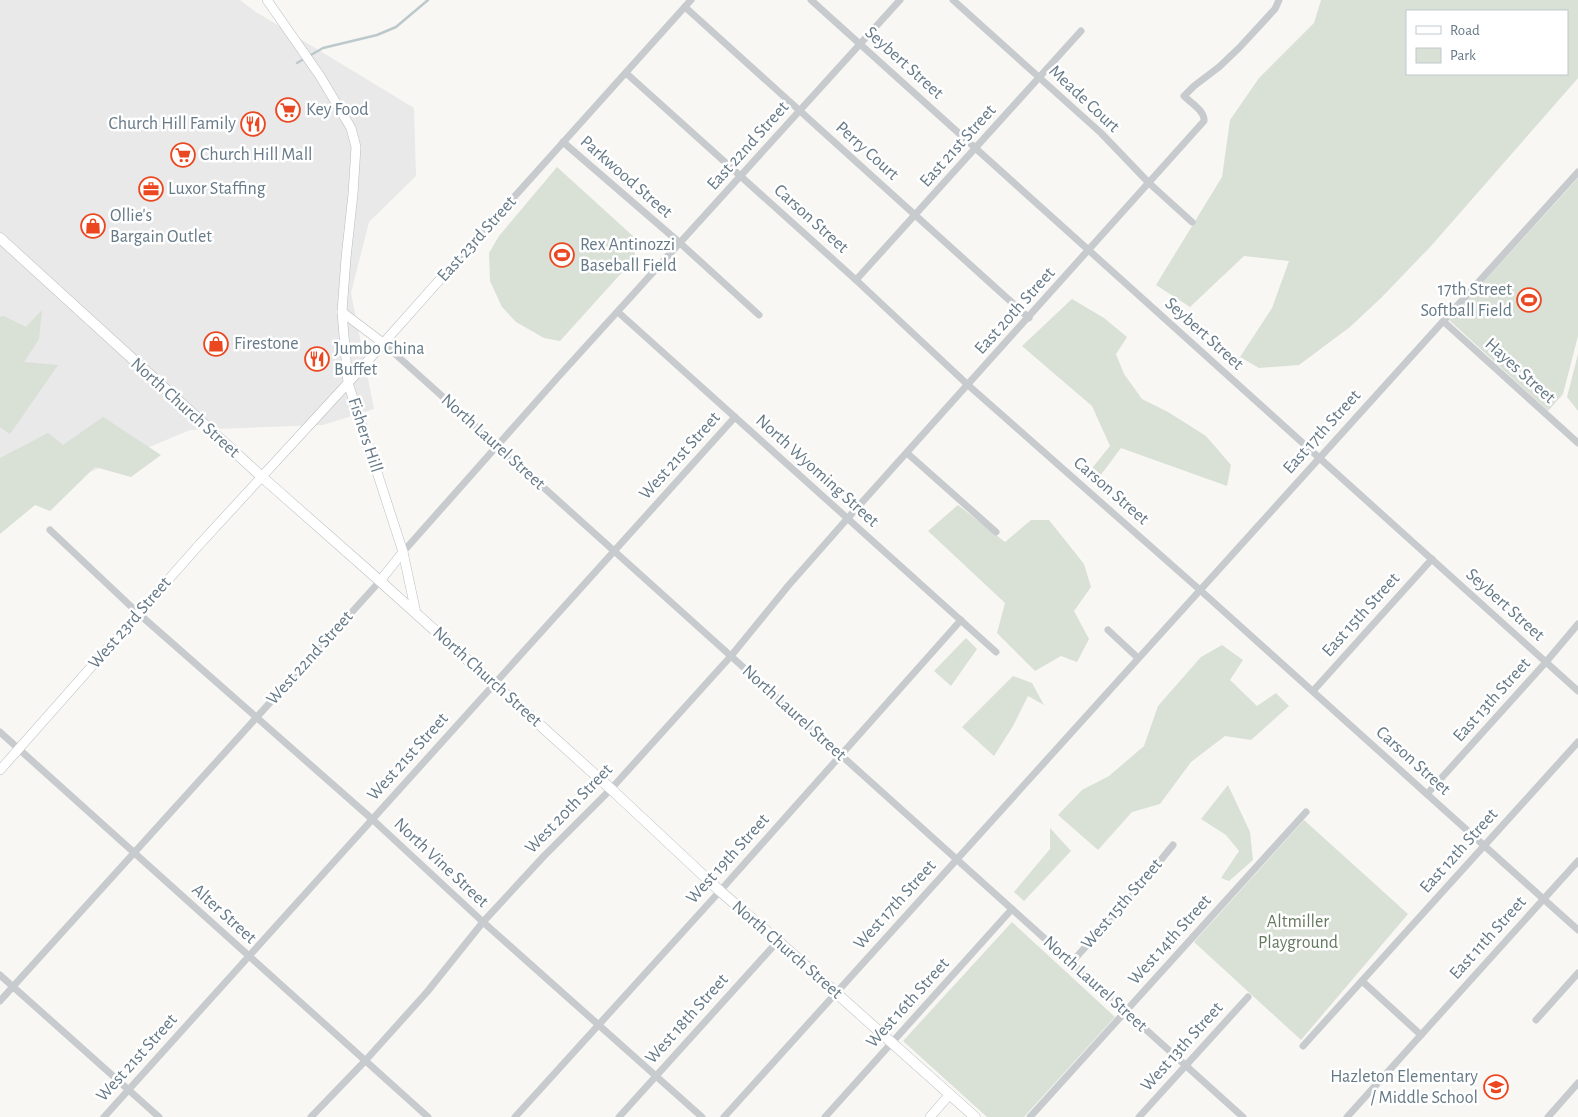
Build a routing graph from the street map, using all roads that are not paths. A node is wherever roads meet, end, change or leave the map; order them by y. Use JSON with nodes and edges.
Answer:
{"nodes":[{"id":1,"x":267,"y":0,"type":"edge"},
{"id":2,"x":691,"y":0,"type":"edge"},
{"id":3,"x":811,"y":0,"type":"edge"},
{"id":4,"x":900,"y":0,"type":"edge"},
{"id":5,"x":953,"y":0,"type":"edge"},
{"id":6,"x":1279,"y":0,"type":"edge"},
{"id":7,"x":685,"y":7,"type":"junction"},
{"id":8,"x":1082,"y":31,"type":"dead end"},
{"id":9,"x":860,"y":44,"type":"junction"},
{"id":10,"x":626,"y":73,"type":"junction"},
{"id":11,"x":1039,"y":78,"type":"junction"},
{"id":12,"x":800,"y":110,"type":"junction"},
{"id":13,"x":563,"y":142,"type":"junction"},
{"id":14,"x":976,"y":148,"type":"junction"},
{"id":15,"x":1578,"y":172,"type":"edge"},
{"id":16,"x":741,"y":176,"type":"junction"},
{"id":17,"x":1149,"y":183,"type":"junction"},
{"id":18,"x":916,"y":214,"type":"junction"},
{"id":19,"x":1192,"y":222,"type":"dead end"},
{"id":20,"x":0,"y":238,"type":"edge"},
{"id":21,"x":680,"y":244,"type":"junction"},
{"id":22,"x":1089,"y":251,"type":"junction"},
{"id":23,"x":443,"y":276,"type":"joint"},
{"id":24,"x":856,"y":280,"type":"junction"},
{"id":25,"x":342,"y":312,"type":"junction"},
{"id":26,"x":618,"y":312,"type":"junction"},
{"id":27,"x":759,"y":315,"type":"dead end"},
{"id":28,"x":1029,"y":318,"type":"junction"},
{"id":29,"x":1443,"y":321,"type":"junction"},
{"id":30,"x":383,"y":343,"type":"junction"},
{"id":31,"x":348,"y":384,"type":"junction"},
{"id":32,"x":968,"y":385,"type":"junction"},
{"id":33,"x":735,"y":417,"type":"junction"},
{"id":34,"x":1578,"y":443,"type":"edge"},
{"id":35,"x":497,"y":445,"type":"junction"},
{"id":36,"x":907,"y":453,"type":"junction"},
{"id":37,"x":1319,"y":458,"type":"junction"},
{"id":38,"x":262,"y":477,"type":"junction"},
{"id":39,"x":847,"y":519,"type":"junction"},
{"id":40,"x":50,"y":530,"type":"dead end"},
{"id":41,"x":996,"y":532,"type":"dead end"},
{"id":42,"x":614,"y":551,"type":"junction"},
{"id":43,"x":403,"y":552,"type":"junction"},
{"id":44,"x":1432,"y":559,"type":"junction"},
{"id":45,"x":380,"y":581,"type":"junction"},
{"id":46,"x":1200,"y":590,"type":"junction"},
{"id":47,"x":416,"y":613,"type":"junction"},
{"id":48,"x":139,"y":614,"type":"junction"},
{"id":49,"x":961,"y":620,"type":"junction"},
{"id":50,"x":1578,"y":624,"type":"edge"},
{"id":51,"x":1108,"y":630,"type":"dead end"},
{"id":52,"x":996,"y":652,"type":"dead end"},
{"id":53,"x":731,"y":656,"type":"junction"},
{"id":54,"x":1138,"y":658,"type":"junction"},
{"id":55,"x":1546,"y":662,"type":"junction"},
{"id":56,"x":494,"y":684,"type":"junction"},
{"id":57,"x":1313,"y":691,"type":"junction"},
{"id":58,"x":1578,"y":691,"type":"edge"},
{"id":59,"x":1089,"y":713,"type":"joint"},
{"id":60,"x":255,"y":718,"type":"junction"},
{"id":61,"x":0,"y":732,"type":"edge"},
{"id":62,"x":1578,"y":742,"type":"edge"},
{"id":63,"x":19,"y":749,"type":"junction"},
{"id":64,"x":842,"y":755,"type":"junction"},
{"id":65,"x":0,"y":770,"type":"edge"},
{"id":66,"x":610,"y":789,"type":"junction"},
{"id":67,"x":1427,"y":794,"type":"junction"},
{"id":68,"x":1306,"y":812,"type":"dead end"},
{"id":69,"x":372,"y":820,"type":"junction"},
{"id":70,"x":1173,"y":845,"type":"dead end"},
{"id":71,"x":1484,"y":846,"type":"junction"},
{"id":72,"x":134,"y":853,"type":"junction"},
{"id":73,"x":957,"y":859,"type":"junction"},
{"id":74,"x":1578,"y":861,"type":"edge"},
{"id":75,"x":720,"y":891,"type":"junction"},
{"id":76,"x":1544,"y":899,"type":"junction"},
{"id":77,"x":1012,"y":910,"type":"junction"},
{"id":78,"x":483,"y":922,"type":"junction"},
{"id":79,"x":1578,"y":930,"type":"edge"},
{"id":80,"x":778,"y":941,"type":"junction"},
{"id":81,"x":248,"y":956,"type":"junction"},
{"id":82,"x":1071,"y":962,"type":"junction"},
{"id":83,"x":1578,"y":973,"type":"edge"},
{"id":84,"x":0,"y":975,"type":"edge"},
{"id":85,"x":1362,"y":981,"type":"junction"},
{"id":86,"x":14,"y":986,"type":"junction"},
{"id":87,"x":836,"y":993,"type":"junction"},
{"id":88,"x":1248,"y":997,"type":"dead end"},
{"id":89,"x":0,"y":1002,"type":"edge"},
{"id":90,"x":1126,"y":1012,"type":"junction"},
{"id":91,"x":1536,"y":1020,"type":"dead end"},
{"id":92,"x":600,"y":1025,"type":"junction"},
{"id":93,"x":1421,"y":1035,"type":"junction"},
{"id":94,"x":892,"y":1043,"type":"junction"},
{"id":95,"x":1303,"y":1046,"type":"dead end"},
{"id":96,"x":365,"y":1061,"type":"junction"},
{"id":97,"x":1186,"y":1066,"type":"junction"},
{"id":98,"x":656,"y":1076,"type":"junction"},
{"id":99,"x":1578,"y":1083,"type":"edge"},
{"id":100,"x":128,"y":1090,"type":"junction"},
{"id":101,"x":950,"y":1094,"type":"junction"},
{"id":102,"x":1241,"y":1116,"type":"edge"},
{"id":103,"x":104,"y":1117,"type":"edge"},
{"id":104,"x":158,"y":1117,"type":"edge"},
{"id":105,"x":310,"y":1117,"type":"edge"},
{"id":106,"x":428,"y":1117,"type":"edge"},
{"id":107,"x":515,"y":1117,"type":"edge"},
{"id":108,"x":619,"y":1117,"type":"edge"},
{"id":109,"x":702,"y":1117,"type":"edge"},
{"id":110,"x":724,"y":1117,"type":"edge"},
{"id":111,"x":825,"y":1117,"type":"edge"},
{"id":112,"x":930,"y":1117,"type":"edge"},
{"id":113,"x":975,"y":1117,"type":"edge"},
{"id":114,"x":1030,"y":1117,"type":"edge"},
{"id":115,"x":1139,"y":1117,"type":"edge"},
{"id":116,"x":1347,"y":1117,"type":"edge"},
{"id":117,"x":1548,"y":1117,"type":"edge"}],
"edges":[{"from":1,"to":25,"type":"main road","name":"Fishers Hill"},
{"from":2,"to":7,"type":"street","name":"East 23rd Street"},
{"from":3,"to":9,"type":"street","name":"Seybert Street"},
{"from":4,"to":9,"type":"street","name":"East 22nd Street"},
{"from":5,"to":11,"type":"street","name":"Meade Court"},
{"from":6,"to":17,"type":"street","name":"East 20th Street"},
{"from":7,"to":10,"type":"street","name":"East 23rd Street"},
{"from":7,"to":12,"type":"street","name":"Perry Court"},
{"from":8,"to":11,"type":"street","name":"East 21st Street"},
{"from":9,"to":12,"type":"street","name":"East 22nd Street"},
{"from":9,"to":14,"type":"street","name":"Seybert Street"},
{"from":10,"to":13,"type":"street","name":"East 23rd Street"},
{"from":10,"to":16,"type":"street","name":"Carson Street"},
{"from":11,"to":14,"type":"street","name":"East 21st Street"},
{"from":11,"to":17,"type":"street","name":"Meade Court"},
{"from":12,"to":16,"type":"street","name":"East 22nd Street"},
{"from":12,"to":18,"type":"street","name":"Perry Court"},
{"from":13,"to":21,"type":"street","name":"Parkwood Street"},
{"from":13,"to":23,"type":"street","name":"East 23rd Street"},
{"from":14,"to":18,"type":"street","name":"East 21st Street"},
{"from":14,"to":22,"type":"street","name":"Seybert Street"},
{"from":15,"to":29,"type":"street","name":"East 17th Street"},
{"from":16,"to":21,"type":"street","name":"East 22nd Street"},
{"from":16,"to":24,"type":"street","name":"Carson Street"},
{"from":17,"to":19,"type":"street","name":"Meade Court"},
{"from":17,"to":22,"type":"street","name":"East 20th Street"},
{"from":18,"to":24,"type":"street","name":"East 21st Street"},
{"from":18,"to":28,"type":"street","name":"Perry Court"},
{"from":20,"to":38,"type":"main road","name":"North Church Street"},
{"from":21,"to":26,"type":"street","name":"East 22nd Street"},
{"from":21,"to":27,"type":"street","name":"Parkwood Street"},
{"from":22,"to":28,"type":"street","name":"East 20th Street"},
{"from":22,"to":37,"type":"street","name":"Seybert Street"},
{"from":23,"to":30,"type":"main road","name":"East 23rd Street"},
{"from":24,"to":32,"type":"street","name":"Carson Street"},
{"from":25,"to":30,"type":"main road","name":"North Laurel Street"},
{"from":25,"to":31,"type":"main road","name":"Fishers Hill"},
{"from":26,"to":33,"type":"street","name":"North Wyoming Street"},
{"from":26,"to":35,"type":"street","name":"West 22nd Street"},
{"from":28,"to":32,"type":"street","name":"East 20th Street"},
{"from":29,"to":34,"type":"street","name":"Hayes Street"},
{"from":29,"to":37,"type":"street","name":"East 17th Street"},
{"from":30,"to":31,"type":"main road","name":"East 23rd Street"},
{"from":30,"to":35,"type":"street","name":"North Laurel Street"},
{"from":31,"to":38,"type":"main road","name":"East 23rd Street"},
{"from":31,"to":43,"type":"main road","name":"Fishers Hill"},
{"from":32,"to":36,"type":"street","name":"East 20th Street"},
{"from":32,"to":46,"type":"street","name":"Carson Street"},
{"from":33,"to":39,"type":"street","name":"North Wyoming Street"},
{"from":33,"to":42,"type":"street","name":"West 21st Street"},
{"from":35,"to":42,"type":"street","name":"North Laurel Street"},
{"from":35,"to":43,"type":"street","name":"West 22nd Street"},
{"from":36,"to":39,"type":"street","name":"East 20th Street"},
{"from":36,"to":41,"type":"street"},
{"from":37,"to":44,"type":"street","name":"Seybert Street"},
{"from":37,"to":46,"type":"street","name":"East 17th Street"},
{"from":38,"to":45,"type":"main road","name":"North Church Street"},
{"from":38,"to":48,"type":"main road","name":"West 23rd Street"},
{"from":39,"to":49,"type":"street","name":"North Wyoming Street"},
{"from":39,"to":53,"type":"street","name":"West 20th Street"},
{"from":40,"to":48,"type":"street","name":"North Vine Street"},
{"from":42,"to":53,"type":"street","name":"North Laurel Street"},
{"from":42,"to":56,"type":"street","name":"West 21st Street"},
{"from":43,"to":45,"type":"main road","name":"West 22nd Street"},
{"from":43,"to":47,"type":"main road","name":"Fishers Hill"},
{"from":44,"to":55,"type":"street","name":"Seybert Street"},
{"from":44,"to":57,"type":"street","name":"East 15th Street"},
{"from":45,"to":47,"type":"main road","name":"North Church Street"},
{"from":45,"to":60,"type":"street","name":"West 22nd Street"},
{"from":46,"to":54,"type":"street","name":"East 17th Street"},
{"from":46,"to":57,"type":"street","name":"Carson Street"},
{"from":47,"to":56,"type":"main road","name":"North Church Street"},
{"from":48,"to":60,"type":"street","name":"North Vine Street"},
{"from":48,"to":63,"type":"main road","name":"West 23rd Street"},
{"from":49,"to":52,"type":"street","name":"North Wyoming Street"},
{"from":49,"to":64,"type":"street","name":"West 19th Street"},
{"from":50,"to":55,"type":"street","name":"East 13th Street"},
{"from":51,"to":54,"type":"street"},
{"from":53,"to":64,"type":"street","name":"North Laurel Street"},
{"from":53,"to":66,"type":"street","name":"West 20th Street"},
{"from":54,"to":59,"type":"street","name":"East 17th Street"},
{"from":55,"to":58,"type":"street","name":"Seybert Street"},
{"from":55,"to":67,"type":"street","name":"East 13th Street"},
{"from":56,"to":66,"type":"main road","name":"North Church Street"},
{"from":56,"to":69,"type":"street","name":"West 21st Street"},
{"from":57,"to":67,"type":"street","name":"Carson Street"},
{"from":59,"to":73,"type":"street","name":"West 17th Street"},
{"from":60,"to":69,"type":"street","name":"North Vine Street"},
{"from":60,"to":72,"type":"street","name":"West 22nd Street"},
{"from":61,"to":63,"type":"street","name":"Alter Street"},
{"from":62,"to":71,"type":"street","name":"East 12th Street"},
{"from":63,"to":65,"type":"main road","name":"West 23rd Street"},
{"from":63,"to":72,"type":"street","name":"Alter Street"},
{"from":64,"to":73,"type":"street","name":"North Laurel Street"},
{"from":64,"to":75,"type":"street","name":"West 19th Street"},
{"from":66,"to":75,"type":"main road","name":"North Church Street"},
{"from":66,"to":78,"type":"street","name":"West 20th Street"},
{"from":67,"to":71,"type":"street","name":"Carson Street"},
{"from":68,"to":90,"type":"street","name":"West 14th Street"},
{"from":69,"to":78,"type":"street","name":"North Vine Street"},
{"from":69,"to":81,"type":"street","name":"West 21st Street"},
{"from":70,"to":82,"type":"street","name":"West 15th Street"},
{"from":71,"to":76,"type":"street","name":"Carson Street"},
{"from":71,"to":85,"type":"street","name":"East 12th Street"},
{"from":72,"to":81,"type":"street","name":"Alter Street"},
{"from":72,"to":86,"type":"street","name":"West 22nd Street"},
{"from":73,"to":77,"type":"street","name":"North Laurel Street"},
{"from":73,"to":87,"type":"street","name":"West 17th Street"},
{"from":74,"to":76,"type":"street","name":"East 11th Street"},
{"from":75,"to":80,"type":"main road","name":"North Church Street"},
{"from":75,"to":92,"type":"street","name":"West 19th Street"},
{"from":76,"to":79,"type":"street","name":"Carson Street"},
{"from":76,"to":93,"type":"street","name":"East 11th Street"},
{"from":77,"to":82,"type":"street","name":"North Laurel Street"},
{"from":77,"to":94,"type":"street","name":"West 16th Street"},
{"from":78,"to":92,"type":"street","name":"North Vine Street"},
{"from":78,"to":96,"type":"street","name":"West 20th Street"},
{"from":80,"to":87,"type":"main road","name":"North Church Street"},
{"from":80,"to":98,"type":"street","name":"West 18th Street"},
{"from":81,"to":96,"type":"street","name":"Alter Street"},
{"from":81,"to":100,"type":"street","name":"West 21st Street"},
{"from":82,"to":90,"type":"street","name":"North Laurel Street"},
{"from":83,"to":91,"type":"street"},
{"from":84,"to":86,"type":"street"},
{"from":85,"to":93,"type":"street"},
{"from":85,"to":95,"type":"street","name":"East 12th Street"},
{"from":86,"to":89,"type":"street","name":"West 22nd Street"},
{"from":86,"to":100,"type":"street"},
{"from":87,"to":94,"type":"main road","name":"North Church Street"},
{"from":87,"to":110,"type":"street","name":"West 17th Street"},
{"from":88,"to":97,"type":"street","name":"West 13th Street"},
{"from":90,"to":97,"type":"street","name":"North Laurel Street"},
{"from":90,"to":114,"type":"street","name":"West 14th Street"},
{"from":92,"to":98,"type":"street","name":"North Vine Street"},
{"from":92,"to":107,"type":"street","name":"West 19th Street"},
{"from":93,"to":116,"type":"street","name":"East 11th Street"},
{"from":94,"to":101,"type":"main road","name":"North Church Street"},
{"from":94,"to":111,"type":"street","name":"West 16th Street"},
{"from":96,"to":105,"type":"street","name":"West 20th Street"},
{"from":96,"to":106,"type":"street","name":"Alter Street"},
{"from":97,"to":102,"type":"street","name":"North Laurel Street"},
{"from":97,"to":115,"type":"street","name":"West 13th Street"},
{"from":98,"to":108,"type":"street","name":"West 18th Street"},
{"from":98,"to":109,"type":"street","name":"North Vine Street"},
{"from":99,"to":117,"type":"street"},
{"from":100,"to":103,"type":"street","name":"West 21st Street"},
{"from":100,"to":104,"type":"street"},
{"from":101,"to":112,"type":"main road"},
{"from":101,"to":113,"type":"main road","name":"North Church Street"}]}
